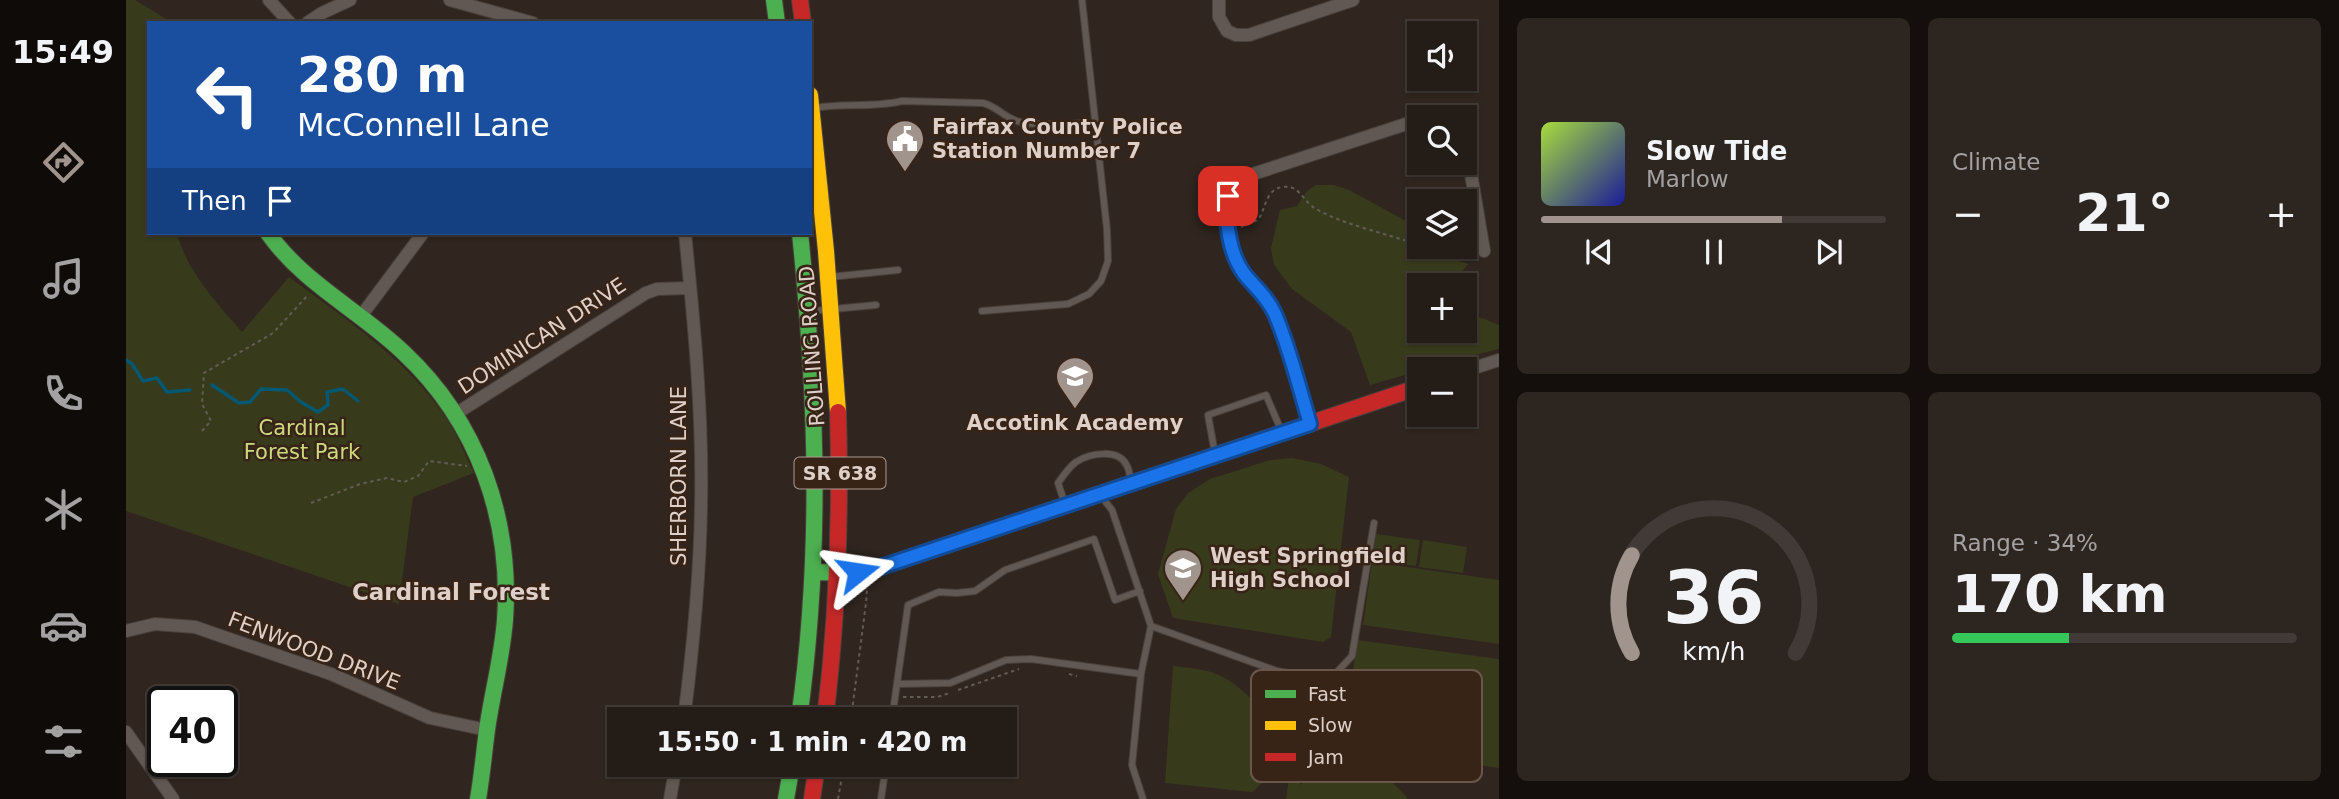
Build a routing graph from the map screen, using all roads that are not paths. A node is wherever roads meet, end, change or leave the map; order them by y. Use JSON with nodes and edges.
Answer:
{"nodes":[{"id":1,"x":269,"y":0,"type":"edge"},
{"id":2,"x":350,"y":0,"type":"edge"},
{"id":3,"x":450,"y":0,"type":"edge"},
{"id":4,"x":774,"y":0,"type":"edge"},
{"id":5,"x":800,"y":0,"type":"edge"},
{"id":6,"x":1082,"y":0,"type":"edge"},
{"id":7,"x":1219,"y":0,"type":"edge"},
{"id":8,"x":1353,"y":0,"type":"edge"},
{"id":9,"x":288,"y":21,"type":"edge"},
{"id":10,"x":310,"y":21,"type":"edge"},
{"id":11,"x":526,"y":21,"type":"edge"},
{"id":12,"x":777,"y":21,"type":"edge"},
{"id":13,"x":803,"y":21,"type":"edge"},
{"id":14,"x":812,"y":102,"type":"edge"},
{"id":15,"x":812,"y":111,"type":"edge"},
{"id":16,"x":1096,"y":123,"type":"junction"},
{"id":17,"x":1407,"y":124,"type":"edge"},
{"id":18,"x":1471,"y":175,"type":"edge"},
{"id":19,"x":1481,"y":233,"type":"junction"},
{"id":20,"x":1477,"y":234,"type":"edge"},
{"id":21,"x":269,"y":235,"type":"edge"},
{"id":22,"x":422,"y":235,"type":"edge"},
{"id":23,"x":685,"y":235,"type":"edge"},
{"id":24,"x":800,"y":235,"type":"edge"},
{"id":25,"x":1484,"y":251,"type":"road end"},
{"id":26,"x":898,"y":270,"type":"dead end"},
{"id":27,"x":830,"y":276,"type":"junction"},
{"id":28,"x":690,"y":288,"type":"junction"},
{"id":29,"x":876,"y":305,"type":"dead end"},
{"id":30,"x":832,"y":309,"type":"junction"},
{"id":31,"x":807,"y":311,"type":"junction"},
{"id":32,"x":982,"y":311,"type":"dead end"},
{"id":33,"x":361,"y":316,"type":"junction"},
{"id":34,"x":1499,"y":360,"type":"edge"},
{"id":35,"x":1477,"y":367,"type":"edge"},
{"id":36,"x":1407,"y":391,"type":"edge"},
{"id":37,"x":457,"y":413,"type":"junction"},
{"id":38,"x":1310,"y":424,"type":"junction"},
{"id":39,"x":1283,"y":433,"type":"junction"},
{"id":40,"x":1216,"y":456,"type":"junction"},
{"id":41,"x":1131,"y":484,"type":"junction"},
{"id":42,"x":1100,"y":494,"type":"junction"},
{"id":43,"x":1065,"y":506,"type":"junction"},
{"id":44,"x":1374,"y":523,"type":"dead end"},
{"id":45,"x":815,"y":572,"type":"junction"},
{"id":46,"x":840,"y":573,"type":"junction"},
{"id":47,"x":1140,"y":591,"type":"junction"},
{"id":48,"x":1151,"y":626,"type":"junction"},
{"id":49,"x":126,"y":631,"type":"edge"},
{"id":50,"x":1274,"y":670,"type":"edge"},
{"id":51,"x":1339,"y":670,"type":"edge"},
{"id":52,"x":1142,"y":674,"type":"junction"},
{"id":53,"x":897,"y":684,"type":"junction"},
{"id":54,"x":685,"y":707,"type":"edge"},
{"id":55,"x":801,"y":707,"type":"edge"},
{"id":56,"x":827,"y":707,"type":"edge"},
{"id":57,"x":895,"y":707,"type":"edge"},
{"id":58,"x":487,"y":730,"type":"junction"},
{"id":59,"x":126,"y":732,"type":"edge"},
{"id":60,"x":674,"y":777,"type":"edge"},
{"id":61,"x":790,"y":777,"type":"edge"},
{"id":62,"x":815,"y":777,"type":"edge"},
{"id":63,"x":884,"y":777,"type":"edge"},
{"id":64,"x":173,"y":799,"type":"edge"},
{"id":65,"x":478,"y":799,"type":"edge"},
{"id":66,"x":670,"y":799,"type":"edge"},
{"id":67,"x":786,"y":799,"type":"edge"},
{"id":68,"x":812,"y":799,"type":"edge"},
{"id":69,"x":881,"y":799,"type":"edge"},
{"id":70,"x":1143,"y":799,"type":"edge"}],
"edges":[{"from":1,"to":9,"type":"street"},
{"from":2,"to":10,"type":"street"},
{"from":3,"to":11,"type":"street"},
{"from":4,"to":12,"type":"street"},
{"from":5,"to":13,"type":"street"},
{"from":6,"to":16,"type":"lane"},
{"from":7,"to":8,"type":"street"},
{"from":14,"to":16,"type":"lane"},
{"from":15,"to":27,"type":"street","name":"ROLLING ROAD","number":"SR 638"},
{"from":16,"to":32,"type":"lane"},
{"from":17,"to":38,"type":"street"},
{"from":18,"to":19,"type":"street"},
{"from":19,"to":20,"type":"lane"},
{"from":19,"to":25,"type":"street"},
{"from":21,"to":33,"type":"street"},
{"from":22,"to":33,"type":"street"},
{"from":23,"to":28,"type":"street","name":"SHERBORN LANE"},
{"from":24,"to":31,"type":"street","name":"ROLLING ROAD","number":"SR 638"},
{"from":26,"to":27,"type":"lane"},
{"from":27,"to":30,"type":"street","name":"ROLLING ROAD","number":"SR 638"},
{"from":28,"to":37,"type":"street","name":"DOMINICAN DRIVE"},
{"from":28,"to":54,"type":"street","name":"SHERBORN LANE"},
{"from":29,"to":30,"type":"lane"},
{"from":30,"to":31,"type":"lane"},
{"from":30,"to":46,"type":"street","name":"ROLLING ROAD","number":"SR 638"},
{"from":31,"to":45,"type":"street","name":"ROLLING ROAD","number":"SR 638"},
{"from":33,"to":37,"type":"street"},
{"from":34,"to":35,"type":"street"},
{"from":36,"to":38,"type":"street"},
{"from":37,"to":58,"type":"street"},
{"from":38,"to":39,"type":"street"},
{"from":39,"to":40,"type":"street"},
{"from":39,"to":40,"type":"lane"},
{"from":40,"to":41,"type":"street"},
{"from":41,"to":42,"type":"street"},
{"from":41,"to":43,"type":"lane"},
{"from":42,"to":43,"type":"street"},
{"from":42,"to":47,"type":"lane"},
{"from":43,"to":46,"type":"street"},
{"from":44,"to":51,"type":"lane"},
{"from":45,"to":46,"type":"street"},
{"from":45,"to":55,"type":"street","name":"ROLLING ROAD","number":"SR 638"},
{"from":46,"to":56,"type":"street","name":"ROLLING ROAD","number":"SR 638"},
{"from":47,"to":48,"type":"lane"},
{"from":47,"to":53,"type":"lane"},
{"from":48,"to":50,"type":"lane"},
{"from":48,"to":52,"type":"lane"},
{"from":49,"to":58,"type":"street","name":"FENWOOD DRIVE"},
{"from":52,"to":53,"type":"lane"},
{"from":52,"to":70,"type":"lane"},
{"from":53,"to":57,"type":"lane"},
{"from":58,"to":65,"type":"street"},
{"from":59,"to":64,"type":"street"},
{"from":60,"to":66,"type":"street"},
{"from":61,"to":67,"type":"street"},
{"from":62,"to":68,"type":"street"},
{"from":63,"to":69,"type":"lane"}]}
